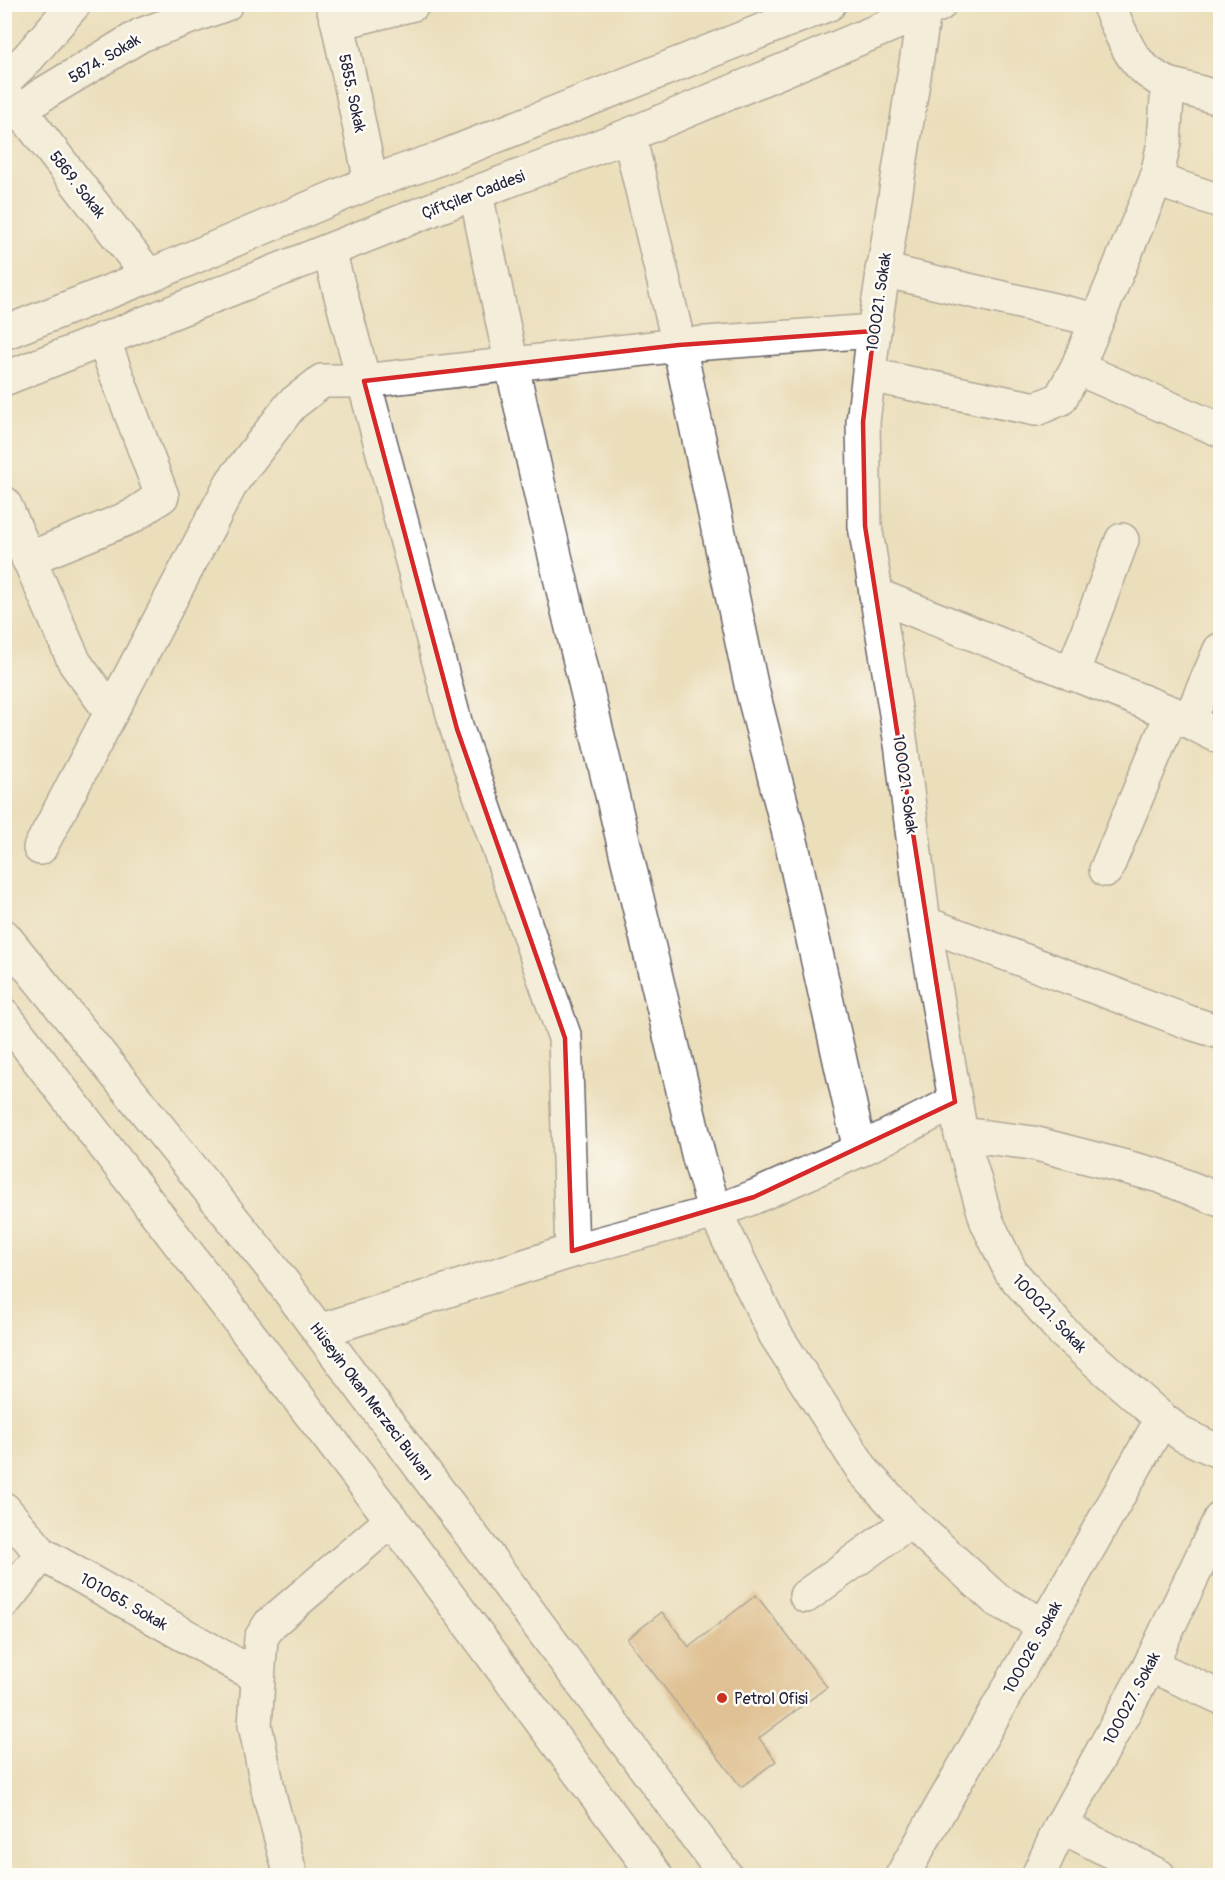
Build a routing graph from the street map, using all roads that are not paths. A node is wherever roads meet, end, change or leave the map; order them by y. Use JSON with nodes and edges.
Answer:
{"nodes":[{"id":1,"x":74,"y":4,"type":"edge"},
{"id":2,"x":413,"y":4,"type":"edge"},
{"id":3,"x":829,"y":4,"type":"edge"},
{"id":4,"x":1108,"y":4,"type":"edge"},
{"id":5,"x":220,"y":6,"type":"edge"},
{"id":6,"x":932,"y":8,"type":"edge"},
{"id":7,"x":335,"y":14,"type":"edge"},
{"id":8,"x":4,"y":81,"type":"edge"},
{"id":9,"x":1168,"y":84,"type":"junction"},
{"id":10,"x":1221,"y":98,"type":"edge"},
{"id":11,"x":13,"y":103,"type":"edge"},
{"id":12,"x":629,"y":135,"type":"junction"},
{"id":13,"x":1156,"y":180,"type":"junction"},
{"id":14,"x":371,"y":182,"type":"junction"},
{"id":15,"x":476,"y":193,"type":"junction"},
{"id":16,"x":1221,"y":201,"type":"edge"},
{"id":17,"x":329,"y":251,"type":"junction"},
{"id":18,"x":882,"y":270,"type":"junction"},
{"id":19,"x":149,"y":276,"type":"junction"},
{"id":20,"x":1097,"y":320,"type":"junction"},
{"id":21,"x":873,"y":331,"type":"junction"},
{"id":22,"x":4,"y":333,"type":"edge"},
{"id":23,"x":104,"y":339,"type":"junction"},
{"id":24,"x":679,"y":345,"type":"junction"},
{"id":25,"x":510,"y":363,"type":"junction"},
{"id":26,"x":1077,"y":368,"type":"junction"},
{"id":27,"x":868,"y":375,"type":"junction"},
{"id":28,"x":4,"y":379,"type":"edge"},
{"id":29,"x":364,"y":381,"type":"junction"},
{"id":30,"x":1221,"y":430,"type":"edge"},
{"id":31,"x":4,"y":503,"type":"edge"},
{"id":32,"x":1122,"y":540,"type":"dead end"},
{"id":33,"x":28,"y":559,"type":"junction"},
{"id":34,"x":876,"y":595,"type":"junction"},
{"id":35,"x":1221,"y":650,"type":"edge"},
{"id":36,"x":1072,"y":674,"type":"junction"},
{"id":37,"x":111,"y":712,"type":"junction"},
{"id":38,"x":1180,"y":717,"type":"junction"},
{"id":39,"x":1221,"y":737,"type":"edge"},
{"id":40,"x":39,"y":848,"type":"dead end"},
{"id":41,"x":1106,"y":870,"type":"dead end"},
{"id":42,"x":924,"y":923,"type":"junction"},
{"id":43,"x":4,"y":936,"type":"edge"},
{"id":44,"x":4,"y":1015,"type":"edge"},
{"id":45,"x":1221,"y":1032,"type":"edge"},
{"id":46,"x":955,"y":1102,"type":"junction"},
{"id":47,"x":961,"y":1134,"type":"junction"},
{"id":48,"x":860,"y":1150,"type":"junction"},
{"id":49,"x":1221,"y":1200,"type":"edge"},
{"id":50,"x":715,"y":1212,"type":"junction"},
{"id":51,"x":572,"y":1251,"type":"junction"},
{"id":52,"x":320,"y":1331,"type":"junction"},
{"id":53,"x":1162,"y":1419,"type":"junction"},
{"id":54,"x":1221,"y":1452,"type":"edge"},
{"id":55,"x":4,"y":1509,"type":"edge"},
{"id":56,"x":1221,"y":1519,"type":"edge"},
{"id":57,"x":392,"y":1520,"type":"junction"},
{"id":58,"x":910,"y":1521,"type":"junction"},
{"id":59,"x":42,"y":1554,"type":"junction"},
{"id":60,"x":806,"y":1596,"type":"dead end"},
{"id":61,"x":4,"y":1602,"type":"edge"},
{"id":62,"x":1044,"y":1625,"type":"junction"},
{"id":63,"x":1150,"y":1665,"type":"junction"},
{"id":64,"x":258,"y":1677,"type":"junction"},
{"id":65,"x":1221,"y":1697,"type":"edge"},
{"id":66,"x":1061,"y":1826,"type":"junction"},
{"id":67,"x":291,"y":1875,"type":"edge"},
{"id":68,"x":656,"y":1875,"type":"edge"},
{"id":69,"x":726,"y":1875,"type":"edge"},
{"id":70,"x":902,"y":1875,"type":"edge"},
{"id":71,"x":1038,"y":1875,"type":"edge"},
{"id":72,"x":1159,"y":1875,"type":"edge"}],
"edges":[{"from":1,"to":8,"type":"street"},
{"from":2,"to":7,"type":"street"},
{"from":3,"to":14,"type":"street"},
{"from":4,"to":9,"type":"street"},
{"from":5,"to":11,"type":"street","name":"5874. Sokak"},
{"from":6,"to":12,"type":"street","name":"Çiftçiler Caddesi"},
{"from":6,"to":18,"type":"street","name":"100021. Sokak"},
{"from":7,"to":14,"type":"street","name":"5855. Sokak"},
{"from":9,"to":10,"type":"street"},
{"from":9,"to":13,"type":"street"},
{"from":11,"to":19,"type":"street","name":"5869. Sokak"},
{"from":12,"to":15,"type":"street","name":"Çiftçiler Caddesi"},
{"from":12,"to":24,"type":"street"},
{"from":13,"to":16,"type":"street"},
{"from":13,"to":20,"type":"street"},
{"from":14,"to":19,"type":"street"},
{"from":15,"to":17,"type":"street","name":"Çiftçiler Caddesi"},
{"from":15,"to":25,"type":"street"},
{"from":17,"to":23,"type":"street","name":"Çiftçiler Caddesi"},
{"from":17,"to":29,"type":"street"},
{"from":18,"to":20,"type":"street"},
{"from":18,"to":21,"type":"street","name":"100021. Sokak"},
{"from":19,"to":22,"type":"street"},
{"from":20,"to":26,"type":"street"},
{"from":21,"to":24,"type":"street"},
{"from":21,"to":27,"type":"street","name":"100021. Sokak"},
{"from":23,"to":28,"type":"street","name":"Çiftçiler Caddesi"},
{"from":23,"to":33,"type":"street"},
{"from":24,"to":25,"type":"street"},
{"from":24,"to":48,"type":"street"},
{"from":25,"to":29,"type":"street"},
{"from":25,"to":50,"type":"street"},
{"from":26,"to":27,"type":"street"},
{"from":26,"to":30,"type":"street"},
{"from":27,"to":34,"type":"street","name":"100021. Sokak"},
{"from":29,"to":37,"type":"street"},
{"from":29,"to":51,"type":"street"},
{"from":31,"to":33,"type":"street"},
{"from":32,"to":36,"type":"street"},
{"from":33,"to":37,"type":"street"},
{"from":34,"to":36,"type":"street"},
{"from":34,"to":42,"type":"street","name":"100021. Sokak"},
{"from":35,"to":38,"type":"street"},
{"from":36,"to":38,"type":"street"},
{"from":37,"to":40,"type":"street"},
{"from":38,"to":39,"type":"street"},
{"from":38,"to":41,"type":"street"},
{"from":42,"to":45,"type":"street"},
{"from":42,"to":46,"type":"street","name":"100021. Sokak"},
{"from":43,"to":52,"type":"street","name":"Hüseyin Okan Merzeci Bulvarı"},
{"from":44,"to":57,"type":"street"},
{"from":46,"to":47,"type":"street","name":"100021. Sokak"},
{"from":46,"to":48,"type":"street"},
{"from":47,"to":49,"type":"street"},
{"from":47,"to":53,"type":"street","name":"100021. Sokak"},
{"from":48,"to":50,"type":"street"},
{"from":50,"to":51,"type":"street"},
{"from":50,"to":58,"type":"street"},
{"from":51,"to":52,"type":"street"},
{"from":52,"to":69,"type":"street","name":"Hüseyin Okan Merzeci Bulvarı"},
{"from":53,"to":54,"type":"street","name":"100021. Sokak"},
{"from":53,"to":62,"type":"street","name":"100026. Sokak"},
{"from":55,"to":59,"type":"street","name":"101065. Sokak"},
{"from":56,"to":63,"type":"street","name":"100027. Sokak"},
{"from":57,"to":64,"type":"street"},
{"from":57,"to":68,"type":"street"},
{"from":58,"to":60,"type":"street"},
{"from":58,"to":62,"type":"street"},
{"from":59,"to":61,"type":"street"},
{"from":59,"to":64,"type":"street","name":"101065. Sokak"},
{"from":62,"to":70,"type":"street","name":"100026. Sokak"},
{"from":63,"to":65,"type":"street"},
{"from":63,"to":66,"type":"street","name":"100027. Sokak"},
{"from":64,"to":67,"type":"street"},
{"from":66,"to":71,"type":"street","name":"100027. Sokak"},
{"from":66,"to":72,"type":"street"}]}
